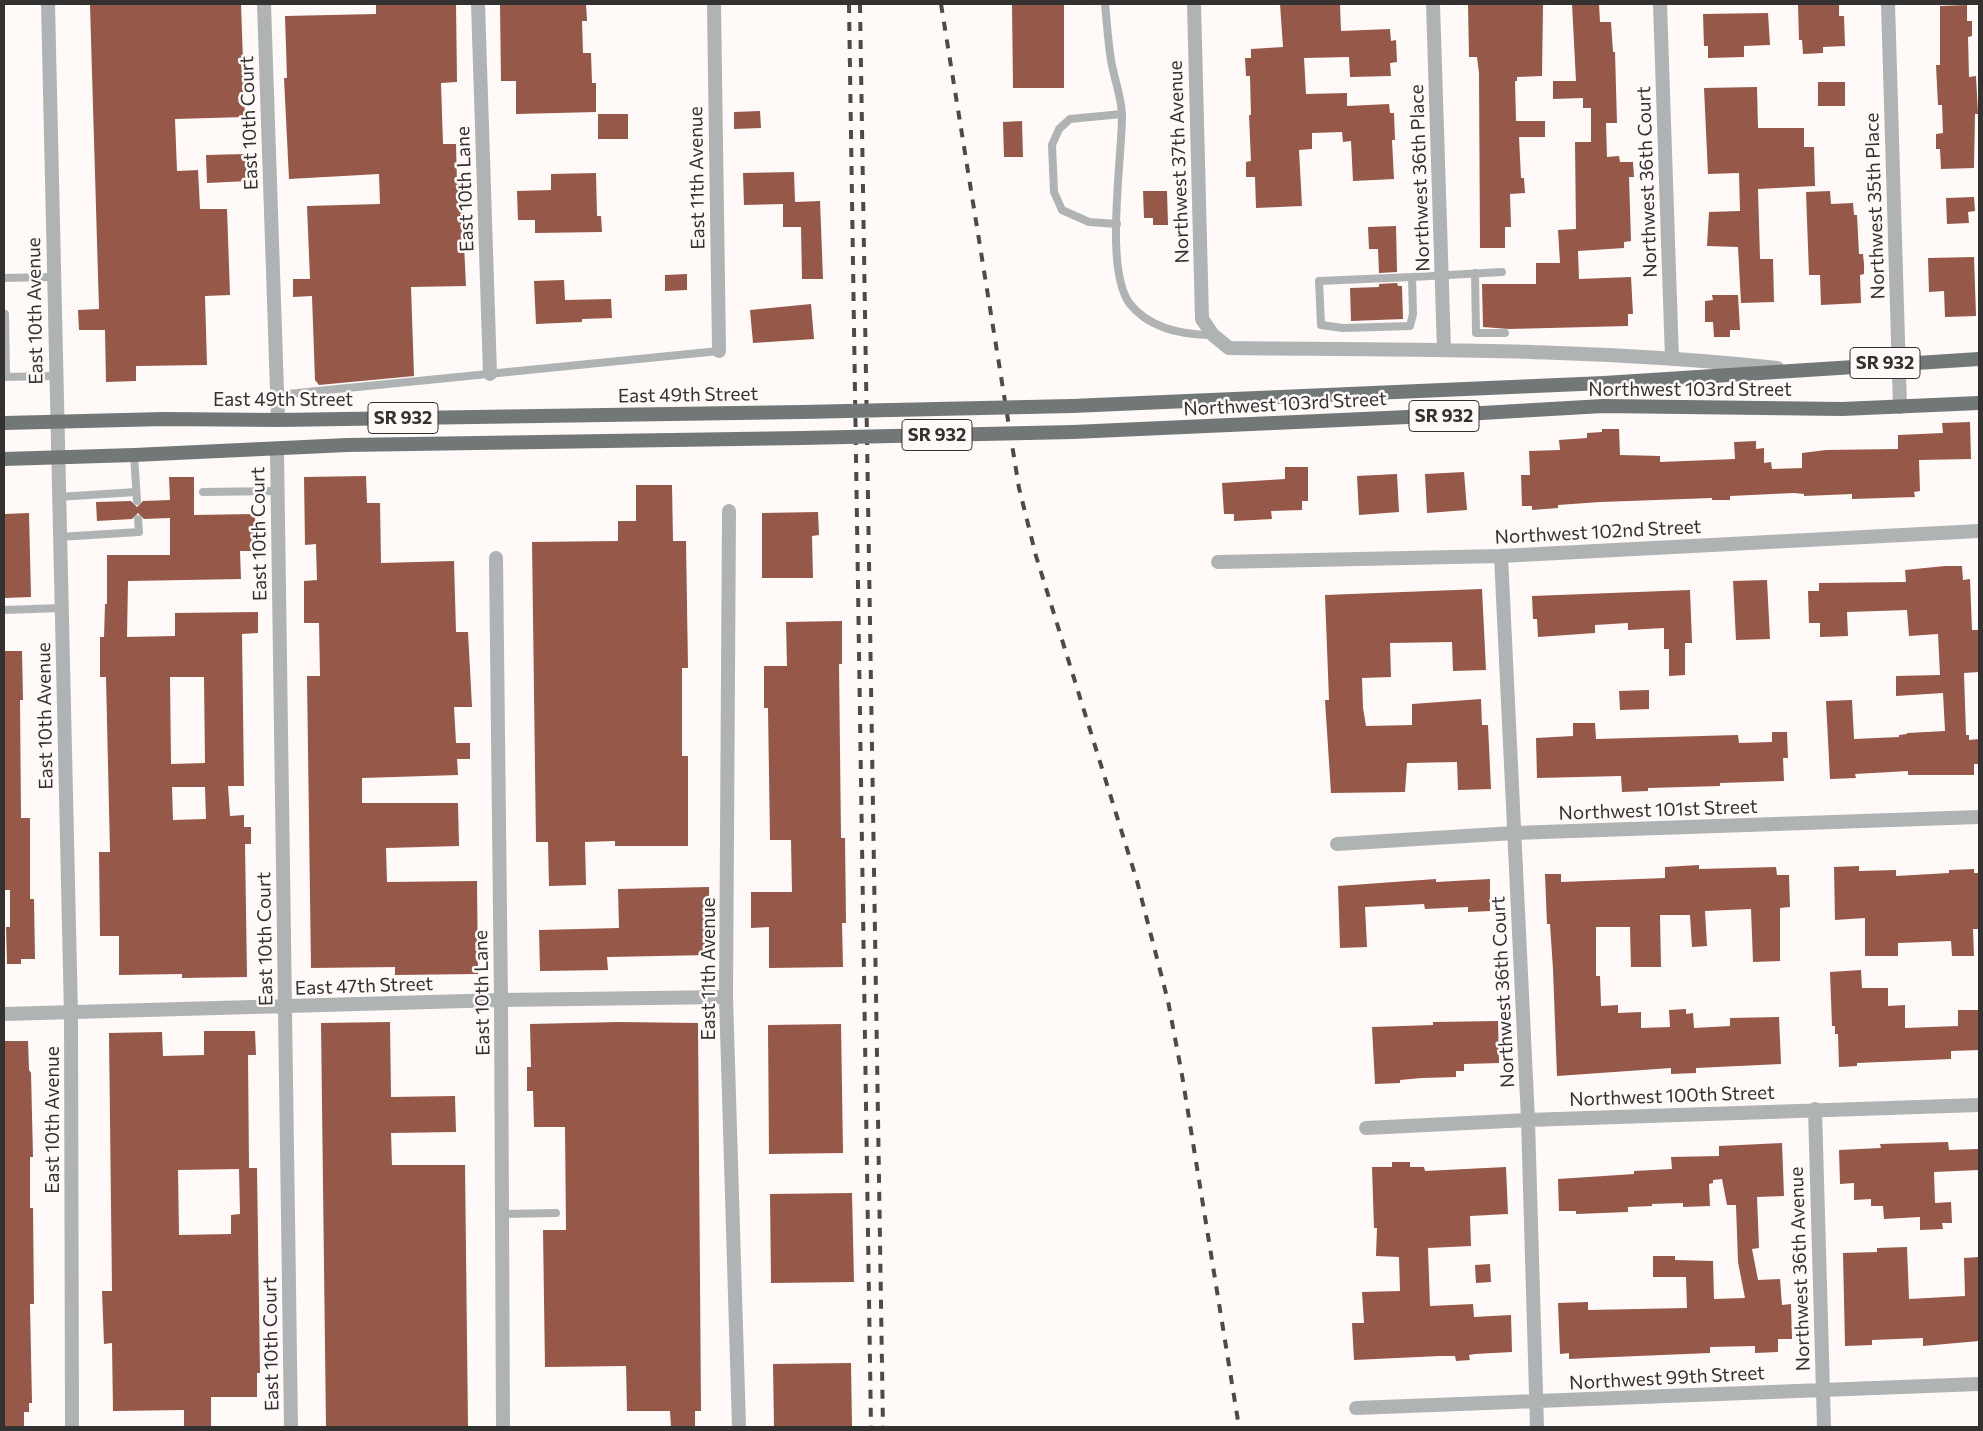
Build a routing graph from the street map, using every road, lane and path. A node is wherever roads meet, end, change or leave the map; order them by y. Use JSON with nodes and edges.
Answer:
{"nodes":[{"id":1,"x":48,"y":4,"type":"edge"},
{"id":2,"x":264,"y":4,"type":"edge"},
{"id":3,"x":478,"y":4,"type":"edge"},
{"id":4,"x":714,"y":4,"type":"edge"},
{"id":5,"x":1105,"y":4,"type":"edge"},
{"id":6,"x":1194,"y":4,"type":"edge"},
{"id":7,"x":1433,"y":4,"type":"edge"},
{"id":8,"x":1660,"y":4,"type":"edge"},
{"id":9,"x":1888,"y":4,"type":"edge"},
{"id":10,"x":1122,"y":114,"type":"junction"},
{"id":11,"x":1117,"y":224,"type":"junction"},
{"id":12,"x":1502,"y":272,"type":"dead end"},
{"id":13,"x":1474,"y":274,"type":"junction"},
{"id":14,"x":1441,"y":275,"type":"junction"},
{"id":15,"x":54,"y":277,"type":"junction"},
{"id":16,"x":1412,"y":277,"type":"junction"},
{"id":17,"x":4,"y":278,"type":"edge"},
{"id":18,"x":5,"y":314,"type":"edge"},
{"id":19,"x":1202,"y":319,"type":"joint"},
{"id":20,"x":1505,"y":333,"type":"dead end"},
{"id":21,"x":1213,"y":335,"type":"junction"},
{"id":22,"x":1444,"y":350,"type":"junction"},
{"id":23,"x":719,"y":351,"type":"joint"},
{"id":24,"x":1672,"y":358,"type":"junction"},
{"id":25,"x":1979,"y":359,"type":"edge"},
{"id":26,"x":1898,"y":362,"type":"junction"},
{"id":27,"x":1790,"y":370,"type":"junction"},
{"id":28,"x":490,"y":374,"type":"junction"},
{"id":29,"x":56,"y":376,"type":"junction"},
{"id":30,"x":5,"y":377,"type":"edge"},
{"id":31,"x":277,"y":395,"type":"junction"},
{"id":32,"x":1979,"y":403,"type":"edge"},
{"id":33,"x":1900,"y":407,"type":"junction"},
{"id":34,"x":802,"y":412,"type":"joint"},
{"id":35,"x":278,"y":420,"type":"junction"},
{"id":36,"x":57,"y":421,"type":"junction"},
{"id":37,"x":4,"y":423,"type":"edge"},
{"id":38,"x":277,"y":450,"type":"junction"},
{"id":39,"x":134,"y":456,"type":"junction"},
{"id":40,"x":57,"y":457,"type":"junction"},
{"id":41,"x":4,"y":459,"type":"edge"},
{"id":42,"x":277,"y":491,"type":"junction"},
{"id":43,"x":136,"y":492,"type":"junction"},
{"id":44,"x":203,"y":492,"type":"dead end"},
{"id":45,"x":58,"y":497,"type":"junction"},
{"id":46,"x":137,"y":501,"type":"dead end"},
{"id":47,"x":729,"y":511,"type":"dead end"},
{"id":48,"x":138,"y":519,"type":"dead end"},
{"id":49,"x":1979,"y":531,"type":"edge"},
{"id":50,"x":59,"y":537,"type":"junction"},
{"id":51,"x":1500,"y":556,"type":"junction"},
{"id":52,"x":496,"y":558,"type":"dead end"},
{"id":53,"x":1218,"y":562,"type":"dead end"},
{"id":54,"x":61,"y":608,"type":"junction"},
{"id":55,"x":4,"y":610,"type":"edge"},
{"id":56,"x":1979,"y":817,"type":"edge"},
{"id":57,"x":1514,"y":833,"type":"junction"},
{"id":58,"x":1337,"y":844,"type":"dead end"},
{"id":59,"x":726,"y":997,"type":"junction"},
{"id":60,"x":501,"y":1000,"type":"junction"},
{"id":61,"x":284,"y":1007,"type":"junction"},
{"id":62,"x":4,"y":1014,"type":"edge"},
{"id":63,"x":71,"y":1014,"type":"junction"},
{"id":64,"x":1979,"y":1105,"type":"edge"},
{"id":65,"x":1814,"y":1109,"type":"junction"},
{"id":66,"x":1528,"y":1120,"type":"junction"},
{"id":67,"x":1366,"y":1128,"type":"dead end"},
{"id":68,"x":556,"y":1212,"type":"dead end"},
{"id":69,"x":502,"y":1214,"type":"junction"},
{"id":70,"x":1979,"y":1384,"type":"edge"},
{"id":71,"x":1822,"y":1390,"type":"junction"},
{"id":72,"x":1536,"y":1402,"type":"junction"},
{"id":73,"x":1356,"y":1408,"type":"dead end"},
{"id":74,"x":72,"y":1427,"type":"edge"},
{"id":75,"x":291,"y":1427,"type":"edge"},
{"id":76,"x":503,"y":1427,"type":"edge"},
{"id":77,"x":739,"y":1427,"type":"edge"},
{"id":78,"x":1537,"y":1427,"type":"edge"},
{"id":79,"x":1824,"y":1427,"type":"edge"}],
"edges":[{"from":1,"to":15,"type":"street","name":"East 10th Avenue"},
{"from":2,"to":31,"type":"street","name":"East 10th Court"},
{"from":3,"to":28,"type":"street","name":"East 10th Lane"},
{"from":4,"to":23,"type":"street","name":"East 11th Avenue"},
{"from":5,"to":10,"type":"lane"},
{"from":6,"to":19,"type":"street","name":"Northwest 37th Avenue"},
{"from":7,"to":14,"type":"street","name":"Northwest 36th Place"},
{"from":8,"to":24,"type":"street","name":"Northwest 36th Court"},
{"from":9,"to":26,"type":"street","name":"Northwest 35th Place"},
{"from":10,"to":11,"type":"lane"},
{"from":10,"to":11,"type":"lane"},
{"from":11,"to":21,"type":"lane"},
{"from":12,"to":13,"type":"lane"},
{"from":13,"to":14,"type":"lane"},
{"from":13,"to":20,"type":"lane"},
{"from":14,"to":16,"type":"lane"},
{"from":14,"to":22,"type":"street","name":"Northwest 36th Place"},
{"from":15,"to":17,"type":"lane"},
{"from":15,"to":29,"type":"street","name":"East 10th Avenue"},
{"from":16,"to":16,"type":"lane"},
{"from":18,"to":30,"type":"lane"},
{"from":19,"to":21,"type":"street","name":"Northwest 103rd Street"},
{"from":21,"to":22,"type":"street","name":"Northwest 103rd Street"},
{"from":22,"to":24,"type":"street","name":"Northwest 103rd Street"},
{"from":23,"to":28,"type":"lane"},
{"from":24,"to":27,"type":"street","name":"Northwest 103rd Street"},
{"from":25,"to":26,"type":"main road","name":"Northwest 103rd Street","number":"SR 932"},
{"from":26,"to":27,"type":"main road","name":"Northwest 103rd Street","number":"SR 932"},
{"from":26,"to":33,"type":"street","name":"Northwest 35th Place"},
{"from":27,"to":34,"type":"main road","name":"Northwest 103rd Street","number":"SR 932","bridge":true},
{"from":28,"to":31,"type":"lane"},
{"from":29,"to":30,"type":"lane"},
{"from":29,"to":36,"type":"street","name":"East 10th Avenue"},
{"from":31,"to":35,"type":"street","name":"East 10th Court"},
{"from":32,"to":33,"type":"main road","name":"Northwest 103rd Street","number":"SR 932"},
{"from":33,"to":38,"type":"main road","name":"Northwest 103rd Street","number":"SR 932","bridge":true},
{"from":34,"to":35,"type":"main road","name":"East 49th Street","number":"SR 932"},
{"from":35,"to":36,"type":"main road","name":"East 49th Street","number":"SR 932"},
{"from":36,"to":37,"type":"main road","name":"East 49th Street","number":"SR 932"},
{"from":36,"to":40,"type":"street","name":"East 10th Avenue"},
{"from":38,"to":39,"type":"main road","number":"SR 932"},
{"from":38,"to":42,"type":"street","name":"East 10th Court"},
{"from":39,"to":40,"type":"main road","number":"SR 932"},
{"from":39,"to":43,"type":"lane"},
{"from":40,"to":41,"type":"main road","number":"SR 932"},
{"from":40,"to":45,"type":"street","name":"East 10th Avenue"},
{"from":42,"to":44,"type":"lane"},
{"from":42,"to":61,"type":"street","name":"East 10th Court"},
{"from":43,"to":45,"type":"lane"},
{"from":43,"to":46,"type":"lane"},
{"from":45,"to":50,"type":"street","name":"East 10th Avenue"},
{"from":47,"to":59,"type":"street","name":"East 11th Avenue"},
{"from":48,"to":50,"type":"lane"},
{"from":49,"to":51,"type":"street","name":"Northwest 102nd Street"},
{"from":50,"to":54,"type":"street","name":"East 10th Avenue"},
{"from":51,"to":53,"type":"street","name":"Northwest 102nd Street"},
{"from":51,"to":57,"type":"street","name":"Northwest 36th Court"},
{"from":52,"to":60,"type":"street","name":"East 10th Lane"},
{"from":54,"to":55,"type":"lane"},
{"from":54,"to":63,"type":"street","name":"East 10th Avenue"},
{"from":56,"to":57,"type":"street","name":"Northwest 101st Street"},
{"from":57,"to":58,"type":"street","name":"Northwest 101st Street"},
{"from":57,"to":66,"type":"street","name":"Northwest 36th Court"},
{"from":59,"to":60,"type":"street","name":"East 47th Street"},
{"from":59,"to":77,"type":"street","name":"East 11th Avenue"},
{"from":60,"to":61,"type":"street","name":"East 47th Street"},
{"from":60,"to":69,"type":"street","name":"East 10th Lane"},
{"from":61,"to":63,"type":"street","name":"East 47th Street"},
{"from":61,"to":75,"type":"street","name":"East 10th Court"},
{"from":62,"to":63,"type":"street","name":"East 47th Street"},
{"from":63,"to":74,"type":"street","name":"East 10th Avenue"},
{"from":64,"to":65,"type":"street","name":"Northwest 100th Street"},
{"from":65,"to":66,"type":"street","name":"Northwest 100th Street"},
{"from":65,"to":71,"type":"street","name":"Northwest 36th Avenue"},
{"from":66,"to":67,"type":"street","name":"Northwest 100th Street"},
{"from":66,"to":72,"type":"street","name":"Northwest 36th Court"},
{"from":68,"to":69,"type":"lane"},
{"from":69,"to":76,"type":"street","name":"East 10th Lane"},
{"from":70,"to":71,"type":"street","name":"Northwest 99th Street"},
{"from":71,"to":72,"type":"street","name":"Northwest 99th Street"},
{"from":71,"to":79,"type":"street","name":"Northwest 36th Avenue"},
{"from":72,"to":73,"type":"street","name":"Northwest 99th Street"},
{"from":72,"to":78,"type":"street","name":"Northwest 36th Court"}]}
